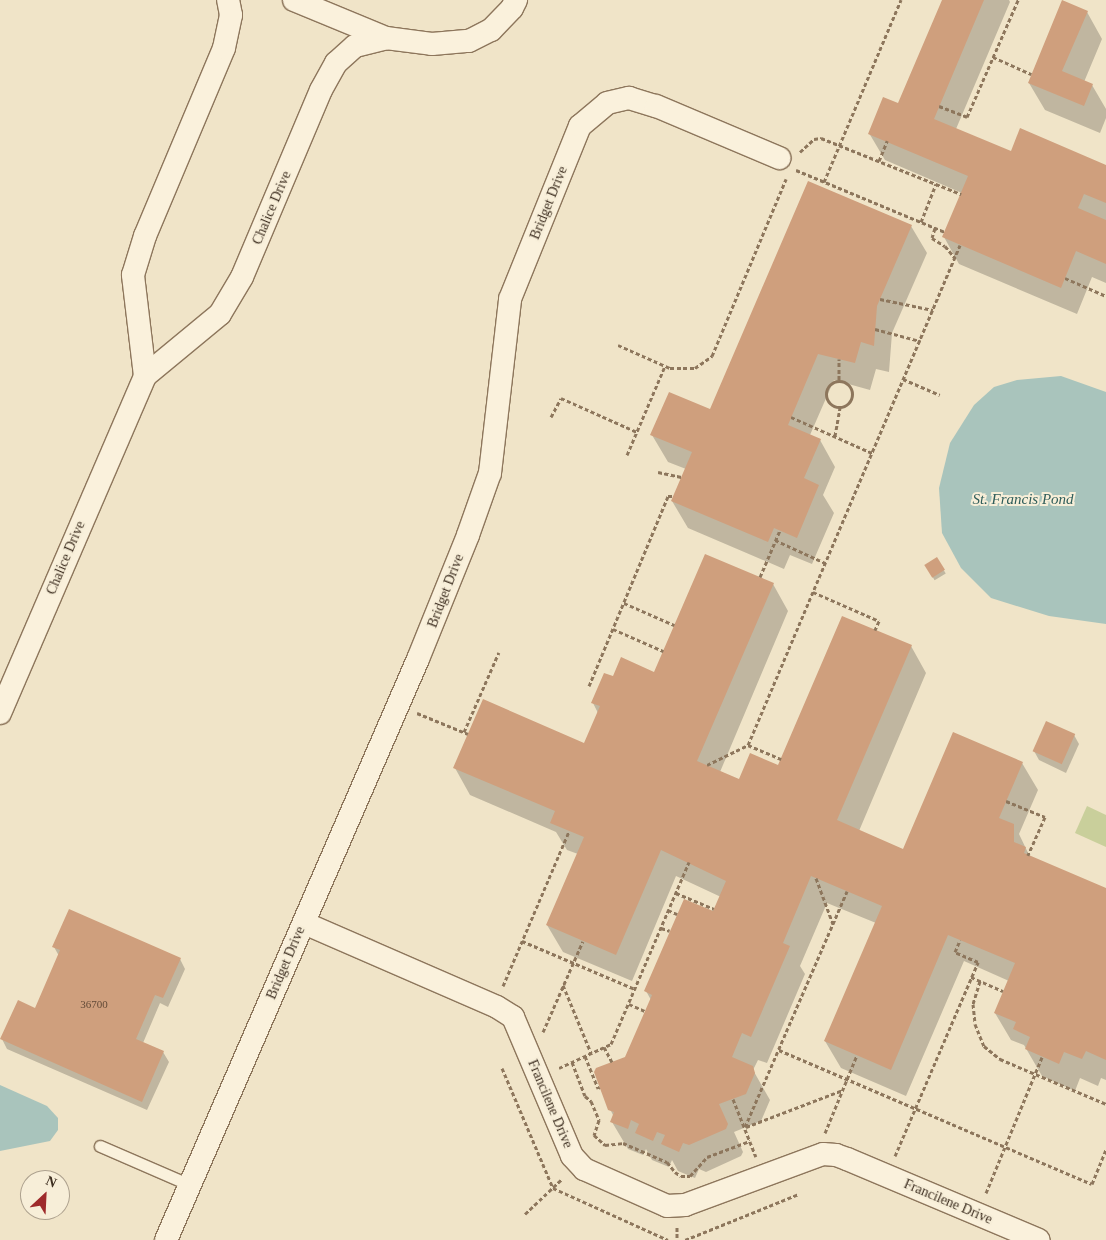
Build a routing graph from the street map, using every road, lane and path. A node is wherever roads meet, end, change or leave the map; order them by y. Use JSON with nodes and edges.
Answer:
{"nodes":[{"id":1,"x":228,"y":0,"type":"edge"},
{"id":2,"x":294,"y":0,"type":"edge"},
{"id":3,"x":516,"y":0,"type":"edge"},
{"id":4,"x":901,"y":0,"type":"edge"},
{"id":5,"x":1018,"y":0,"type":"edge"},
{"id":6,"x":386,"y":38,"type":"junction"},
{"id":7,"x":993,"y":58,"type":"junction"},
{"id":8,"x":1031,"y":74,"type":"dead end"},
{"id":9,"x":939,"y":106,"type":"dead end"},
{"id":10,"x":887,"y":142,"type":"dead end"},
{"id":11,"x":840,"y":145,"type":"junction"},
{"id":12,"x":879,"y":161,"type":"junction"},
{"id":13,"x":788,"y":164,"type":"junction"},
{"id":14,"x":824,"y":182,"type":"junction"},
{"id":15,"x":936,"y":184,"type":"junction"},
{"id":16,"x":961,"y":194,"type":"dead end"},
{"id":17,"x":921,"y":222,"type":"junction"},
{"id":18,"x":935,"y":228,"type":"junction"},
{"id":19,"x":945,"y":232,"type":"dead end"},
{"id":20,"x":960,"y":245,"type":"dead end"},
{"id":21,"x":954,"y":258,"type":"junction"},
{"id":22,"x":1065,"y":278,"type":"dead end"},
{"id":23,"x":1106,"y":296,"type":"edge"},
{"id":24,"x":880,"y":299,"type":"dead end"},
{"id":25,"x":932,"y":310,"type":"junction"},
{"id":26,"x":875,"y":329,"type":"dead end"},
{"id":27,"x":920,"y":341,"type":"junction"},
{"id":28,"x":618,"y":345,"type":"dead end"},
{"id":29,"x":839,"y":359,"type":"dead end"},
{"id":30,"x":665,"y":366,"type":"junction"},
{"id":31,"x":145,"y":376,"type":"junction"},
{"id":32,"x":904,"y":379,"type":"junction"},
{"id":33,"x":838,"y":380,"type":"junction"},
{"id":34,"x":940,"y":395,"type":"dead end"},
{"id":35,"x":840,"y":407,"type":"junction"},
{"id":36,"x":551,"y":417,"type":"dead end"},
{"id":37,"x":791,"y":417,"type":"dead end"},
{"id":38,"x":637,"y":432,"type":"junction"},
{"id":39,"x":835,"y":436,"type":"junction"},
{"id":40,"x":872,"y":452,"type":"junction"},
{"id":41,"x":627,"y":455,"type":"dead end"},
{"id":42,"x":658,"y":472,"type":"dead end"},
{"id":43,"x":681,"y":477,"type":"dead end"},
{"id":44,"x":673,"y":496,"type":"dead end"},
{"id":45,"x":780,"y":530,"type":"dead end"},
{"id":46,"x":775,"y":540,"type":"junction"},
{"id":47,"x":825,"y":562,"type":"junction"},
{"id":48,"x":760,"y":577,"type":"dead end"},
{"id":49,"x":813,"y":592,"type":"junction"},
{"id":50,"x":624,"y":603,"type":"junction"},
{"id":51,"x":674,"y":625,"type":"dead end"},
{"id":52,"x":613,"y":629,"type":"junction"},
{"id":53,"x":875,"y":630,"type":"dead end"},
{"id":54,"x":663,"y":651,"type":"dead end"},
{"id":55,"x":499,"y":652,"type":"dead end"},
{"id":56,"x":589,"y":686,"type":"dead end"},
{"id":57,"x":398,"y":705,"type":"junction"},
{"id":58,"x":0,"y":712,"type":"edge"},
{"id":59,"x":748,"y":745,"type":"junction"},
{"id":60,"x":781,"y":759,"type":"dead end"},
{"id":61,"x":707,"y":765,"type":"dead end"},
{"id":62,"x":1006,"y":801,"type":"dead end"},
{"id":63,"x":569,"y":830,"type":"dead end"},
{"id":64,"x":1028,"y":855,"type":"dead end"},
{"id":65,"x":689,"y":862,"type":"dead end"},
{"id":66,"x":816,"y":878,"type":"dead end"},
{"id":67,"x":847,"y":892,"type":"dead end"},
{"id":68,"x":676,"y":893,"type":"junction"},
{"id":69,"x":714,"y":909,"type":"dead end"},
{"id":70,"x":668,"y":910,"type":"junction"},
{"id":71,"x":677,"y":914,"type":"dead end"},
{"id":72,"x":304,"y":923,"type":"junction"},
{"id":73,"x":833,"y":924,"type":"junction"},
{"id":74,"x":661,"y":928,"type":"junction"},
{"id":75,"x":670,"y":931,"type":"dead end"},
{"id":76,"x":960,"y":940,"type":"dead end"},
{"id":77,"x":522,"y":941,"type":"junction"},
{"id":78,"x":583,"y":941,"type":"dead end"},
{"id":79,"x":573,"y":963,"type":"junction"},
{"id":80,"x":971,"y":978,"type":"junction"},
{"id":81,"x":980,"y":981,"type":"junction"},
{"id":82,"x":563,"y":985,"type":"junction"},
{"id":83,"x":635,"y":989,"type":"junction"},
{"id":84,"x":501,"y":991,"type":"dead end"},
{"id":85,"x":1003,"y":991,"type":"dead end"},
{"id":86,"x":628,"y":1004,"type":"junction"},
{"id":87,"x":645,"y":1011,"type":"dead end"},
{"id":88,"x":540,"y":1038,"type":"dead end"},
{"id":89,"x":604,"y":1047,"type":"junction"},
{"id":90,"x":779,"y":1050,"type":"junction"},
{"id":91,"x":591,"y":1053,"type":"junction"},
{"id":92,"x":858,"y":1055,"type":"dead end"},
{"id":93,"x":585,"y":1056,"type":"junction"},
{"id":94,"x":1042,"y":1057,"type":"dead end"},
{"id":95,"x":572,"y":1062,"type":"junction"},
{"id":96,"x":612,"y":1062,"type":"dead end"},
{"id":97,"x":554,"y":1070,"type":"dead end"},
{"id":98,"x":1035,"y":1074,"type":"junction"},
{"id":99,"x":847,"y":1079,"type":"junction"},
{"id":100,"x":600,"y":1088,"type":"dead end"},
{"id":101,"x":843,"y":1090,"type":"junction"},
{"id":102,"x":733,"y":1099,"type":"dead end"},
{"id":103,"x":1106,"y":1104,"type":"edge"},
{"id":104,"x":916,"y":1109,"type":"junction"},
{"id":105,"x":745,"y":1128,"type":"junction"},
{"id":106,"x":824,"y":1134,"type":"dead end"},
{"id":107,"x":750,"y":1141,"type":"junction"},
{"id":108,"x":100,"y":1146,"type":"dead end"},
{"id":109,"x":1005,"y":1147,"type":"junction"},
{"id":110,"x":1106,"y":1150,"type":"edge"},
{"id":111,"x":896,"y":1156,"type":"dead end"},
{"id":112,"x":758,"y":1162,"type":"dead end"},
{"id":113,"x":565,"y":1177,"type":"dead end"},
{"id":114,"x":190,"y":1185,"type":"junction"},
{"id":115,"x":799,"y":1194,"type":"dead end"},
{"id":116,"x":985,"y":1196,"type":"dead end"},
{"id":117,"x":525,"y":1214,"type":"dead end"},
{"id":118,"x":676,"y":1224,"type":"dead end"},
{"id":119,"x":166,"y":1240,"type":"edge"},
{"id":120,"x":678,"y":1240,"type":"edge"},
{"id":121,"x":685,"y":1240,"type":"edge"},
{"id":122,"x":1039,"y":1240,"type":"edge"}],
"edges":[{"from":1,"to":31,"type":"street"},
{"from":2,"to":6,"type":"street","name":"Chalice Drive"},
{"from":3,"to":6,"type":"street","name":"Chalice Drive"},
{"from":4,"to":11,"type":"path"},
{"from":5,"to":7,"type":"path"},
{"from":6,"to":31,"type":"street","name":"Chalice Drive"},
{"from":7,"to":8,"type":"path"},
{"from":7,"to":9,"type":"path"},
{"from":10,"to":12,"type":"path"},
{"from":11,"to":12,"type":"path"},
{"from":11,"to":13,"type":"path"},
{"from":11,"to":14,"type":"path"},
{"from":12,"to":15,"type":"path"},
{"from":13,"to":14,"type":"path"},
{"from":13,"to":30,"type":"path"},
{"from":13,"to":57,"type":"street","name":"Bridget Drive"},
{"from":14,"to":17,"type":"path"},
{"from":15,"to":16,"type":"path"},
{"from":15,"to":17,"type":"path"},
{"from":17,"to":18,"type":"path"},
{"from":18,"to":19,"type":"path"},
{"from":18,"to":21,"type":"path"},
{"from":20,"to":21,"type":"path"},
{"from":21,"to":25,"type":"path"},
{"from":22,"to":23,"type":"path"},
{"from":24,"to":25,"type":"path"},
{"from":25,"to":27,"type":"path"},
{"from":26,"to":27,"type":"path"},
{"from":27,"to":32,"type":"path"},
{"from":28,"to":30,"type":"path"},
{"from":29,"to":33,"type":"path"},
{"from":30,"to":38,"type":"path"},
{"from":31,"to":58,"type":"street","name":"Chalice Drive"},
{"from":32,"to":34,"type":"path"},
{"from":32,"to":40,"type":"path"},
{"from":33,"to":35,"type":"path"},
{"from":33,"to":35,"type":"path"},
{"from":35,"to":39,"type":"path"},
{"from":36,"to":38,"type":"path"},
{"from":37,"to":39,"type":"path"},
{"from":38,"to":41,"type":"path"},
{"from":39,"to":40,"type":"path"},
{"from":40,"to":47,"type":"path"},
{"from":42,"to":43,"type":"path"},
{"from":44,"to":50,"type":"path"},
{"from":45,"to":46,"type":"path"},
{"from":46,"to":47,"type":"path"},
{"from":46,"to":48,"type":"path"},
{"from":47,"to":49,"type":"path"},
{"from":49,"to":53,"type":"path"},
{"from":49,"to":59,"type":"path"},
{"from":50,"to":51,"type":"path"},
{"from":50,"to":52,"type":"path"},
{"from":52,"to":54,"type":"path"},
{"from":52,"to":56,"type":"path"},
{"from":55,"to":57,"type":"path"},
{"from":57,"to":72,"type":"street","name":"Bridget Drive"},
{"from":59,"to":60,"type":"path"},
{"from":59,"to":61,"type":"path"},
{"from":62,"to":64,"type":"path"},
{"from":63,"to":77,"type":"path"},
{"from":65,"to":68,"type":"path"},
{"from":66,"to":73,"type":"path"},
{"from":67,"to":73,"type":"path"},
{"from":68,"to":69,"type":"path"},
{"from":68,"to":70,"type":"path"},
{"from":70,"to":71,"type":"path"},
{"from":70,"to":74,"type":"path"},
{"from":72,"to":114,"type":"street","name":"Bridget Drive"},
{"from":72,"to":122,"type":"street","name":"Francilene Drive"},
{"from":73,"to":90,"type":"path"},
{"from":74,"to":75,"type":"path"},
{"from":74,"to":83,"type":"path"},
{"from":76,"to":80,"type":"path"},
{"from":77,"to":79,"type":"path"},
{"from":77,"to":84,"type":"path"},
{"from":78,"to":79,"type":"path"},
{"from":79,"to":82,"type":"path"},
{"from":79,"to":83,"type":"path"},
{"from":80,"to":81,"type":"path"},
{"from":80,"to":104,"type":"path"},
{"from":81,"to":85,"type":"path"},
{"from":81,"to":98,"type":"path"},
{"from":82,"to":88,"type":"path"},
{"from":82,"to":91,"type":"path"},
{"from":83,"to":86,"type":"path"},
{"from":86,"to":87,"type":"path"},
{"from":86,"to":89,"type":"path"},
{"from":89,"to":91,"type":"path"},
{"from":89,"to":96,"type":"path"},
{"from":90,"to":99,"type":"path"},
{"from":90,"to":105,"type":"path"},
{"from":91,"to":93,"type":"path"},
{"from":92,"to":99,"type":"path"},
{"from":93,"to":95,"type":"path"},
{"from":93,"to":100,"type":"path"},
{"from":94,"to":98,"type":"path"},
{"from":95,"to":97,"type":"path"},
{"from":95,"to":107,"type":"path"},
{"from":98,"to":103,"type":"path"},
{"from":98,"to":109,"type":"path"},
{"from":99,"to":101,"type":"path"},
{"from":99,"to":104,"type":"path"},
{"from":101,"to":105,"type":"path"},
{"from":101,"to":106,"type":"path"},
{"from":102,"to":105,"type":"path"},
{"from":104,"to":109,"type":"path"},
{"from":104,"to":111,"type":"path"},
{"from":105,"to":107,"type":"path"},
{"from":107,"to":112,"type":"path"},
{"from":108,"to":114,"type":"lane"},
{"from":109,"to":110,"type":"path"},
{"from":109,"to":116,"type":"path"},
{"from":113,"to":117,"type":"path"},
{"from":114,"to":119,"type":"street","name":"Bridget Drive"},
{"from":115,"to":121,"type":"path"},
{"from":118,"to":120,"type":"path"}]}
